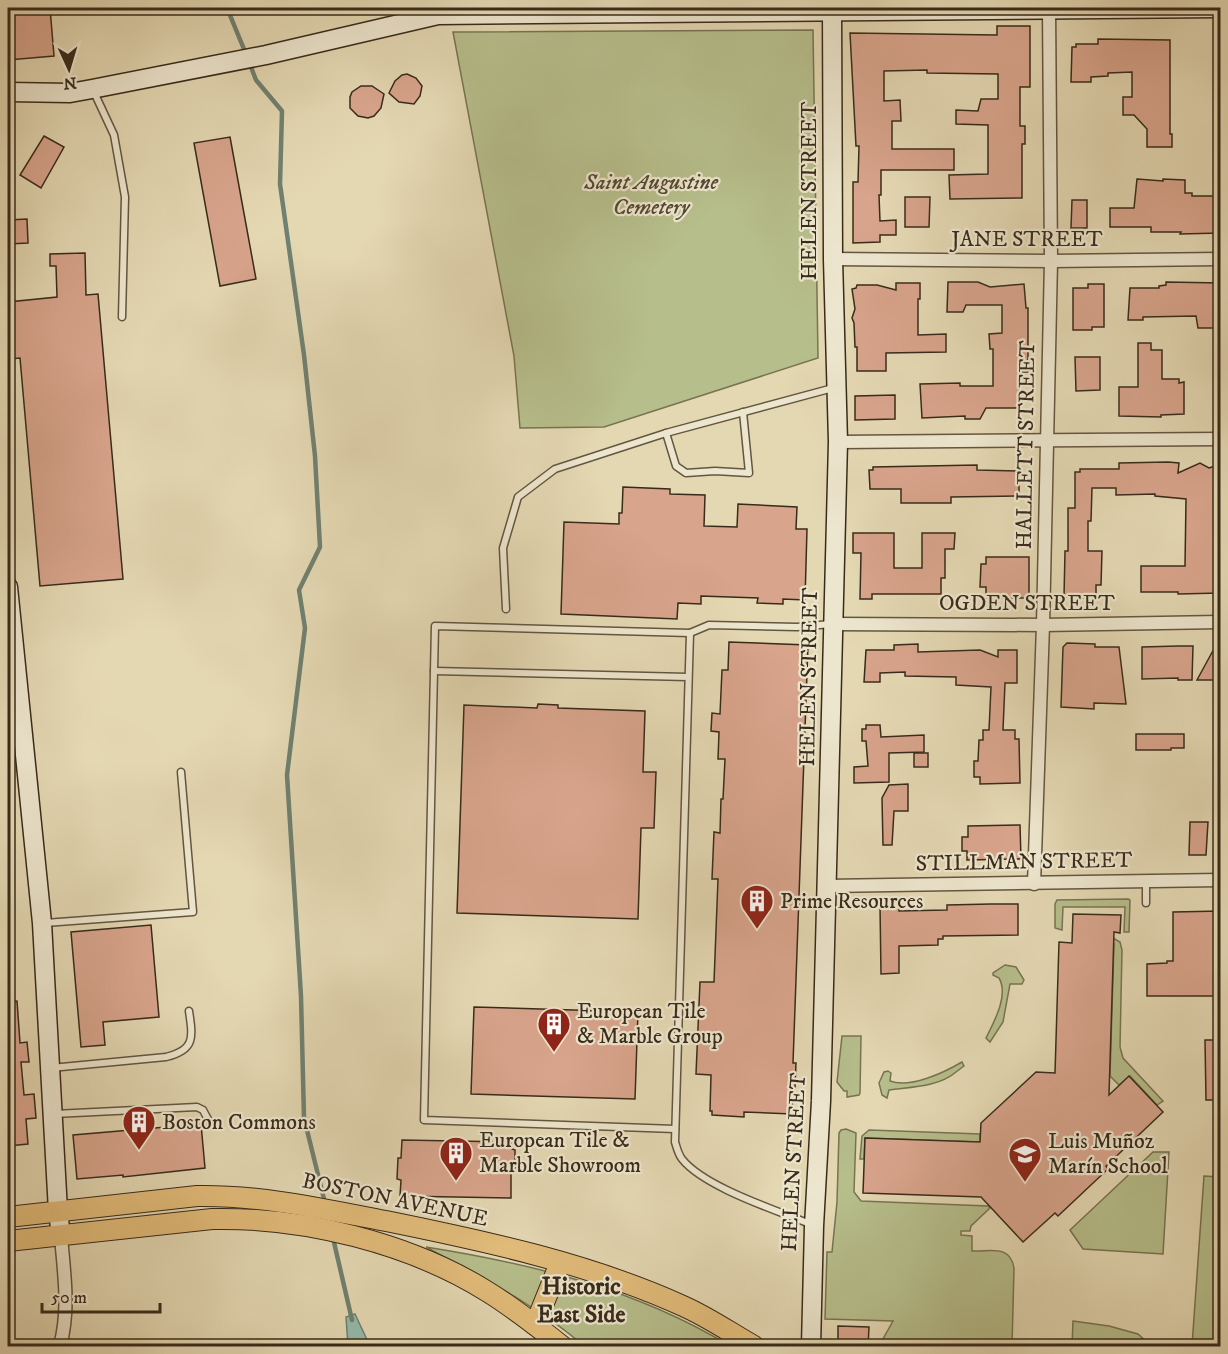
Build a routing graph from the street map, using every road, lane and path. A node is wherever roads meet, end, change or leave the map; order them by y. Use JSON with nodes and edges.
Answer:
{"nodes":[{"id":1,"x":1049,"y":8,"type":"edge"},
{"id":2,"x":1221,"y":8,"type":"edge"},
{"id":3,"x":832,"y":9,"type":"edge"},
{"id":4,"x":92,"y":89,"type":"junction"},
{"id":5,"x":8,"y":92,"type":"edge"},
{"id":6,"x":1221,"y":259,"type":"edge"},
{"id":7,"x":833,"y":260,"type":"junction"},
{"id":8,"x":1051,"y":261,"type":"junction"},
{"id":9,"x":122,"y":317,"type":"dead end"},
{"id":10,"x":837,"y":387,"type":"junction"},
{"id":11,"x":743,"y":412,"type":"junction"},
{"id":12,"x":666,"y":433,"type":"junction"},
{"id":13,"x":1221,"y":439,"type":"edge"},
{"id":14,"x":1047,"y":440,"type":"junction"},
{"id":15,"x":838,"y":442,"type":"junction"},
{"id":16,"x":8,"y":587,"type":"edge"},
{"id":17,"x":506,"y":609,"type":"dead end"},
{"id":18,"x":1221,"y":621,"type":"edge"},
{"id":19,"x":834,"y":624,"type":"junction"},
{"id":20,"x":1043,"y":625,"type":"junction"},
{"id":21,"x":690,"y":633,"type":"junction"},
{"id":22,"x":10,"y":645,"type":"edge"},
{"id":23,"x":434,"y":671,"type":"junction"},
{"id":24,"x":688,"y":677,"type":"junction"},
{"id":25,"x":181,"y":772,"type":"dead end"},
{"id":26,"x":1221,"y":880,"type":"edge"},
{"id":27,"x":1146,"y":881,"type":"junction"},
{"id":28,"x":1034,"y":884,"type":"junction"},
{"id":29,"x":827,"y":886,"type":"junction"},
{"id":30,"x":1146,"y":903,"type":"dead end"},
{"id":31,"x":42,"y":923,"type":"junction"},
{"id":32,"x":189,"y":1011,"type":"dead end"},
{"id":33,"x":51,"y":1068,"type":"junction"},
{"id":34,"x":53,"y":1114,"type":"junction"},
{"id":35,"x":211,"y":1125,"type":"dead end"},
{"id":36,"x":675,"y":1129,"type":"junction"},
{"id":37,"x":58,"y":1211,"type":"junction"},
{"id":38,"x":8,"y":1217,"type":"edge"},
{"id":39,"x":814,"y":1226,"type":"junction"},
{"id":40,"x":61,"y":1236,"type":"junction"},
{"id":41,"x":8,"y":1241,"type":"edge"},
{"id":42,"x":560,"y":1263,"type":"junction"},
{"id":43,"x":534,"y":1325,"type":"junction"},
{"id":44,"x":60,"y":1347,"type":"edge"},
{"id":45,"x":561,"y":1347,"type":"edge"},
{"id":46,"x":754,"y":1347,"type":"edge"},
{"id":47,"x":811,"y":1347,"type":"edge"}],
"edges":[{"from":1,"to":2,"type":"main road"},
{"from":1,"to":3,"type":"main road"},
{"from":1,"to":8,"type":"street","name":"HALLETT STREET"},
{"from":3,"to":4,"type":"main road"},
{"from":3,"to":7,"type":"main road","name":"HELEN STREET"},
{"from":4,"to":5,"type":"main road"},
{"from":4,"to":9,"type":"lane"},
{"from":6,"to":8,"type":"street","name":"JANE STREET"},
{"from":7,"to":8,"type":"street","name":"JANE STREET"},
{"from":7,"to":10,"type":"main road","name":"HELEN STREET"},
{"from":8,"to":14,"type":"street","name":"HALLETT STREET"},
{"from":10,"to":11,"type":"lane"},
{"from":10,"to":15,"type":"main road","name":"HELEN STREET"},
{"from":11,"to":12,"type":"lane"},
{"from":11,"to":12,"type":"lane"},
{"from":12,"to":17,"type":"lane"},
{"from":13,"to":14,"type":"street"},
{"from":14,"to":15,"type":"street"},
{"from":14,"to":20,"type":"street","name":"HALLETT STREET"},
{"from":15,"to":19,"type":"main road","name":"HELEN STREET"},
{"from":16,"to":22,"type":"main road"},
{"from":18,"to":20,"type":"street","name":"OGDEN STREET"},
{"from":19,"to":20,"type":"street","name":"OGDEN STREET"},
{"from":19,"to":21,"type":"lane"},
{"from":19,"to":29,"type":"main road","name":"HELEN STREET"},
{"from":20,"to":28,"type":"street","name":"HALLETT STREET"},
{"from":21,"to":23,"type":"lane"},
{"from":21,"to":24,"type":"lane"},
{"from":22,"to":31,"type":"main road"},
{"from":23,"to":24,"type":"lane"},
{"from":23,"to":36,"type":"lane"},
{"from":24,"to":36,"type":"lane"},
{"from":25,"to":31,"type":"lane"},
{"from":26,"to":27,"type":"street","name":"STILLMAN STREET"},
{"from":27,"to":28,"type":"street","name":"STILLMAN STREET"},
{"from":27,"to":30,"type":"lane"},
{"from":28,"to":29,"type":"street","name":"STILLMAN STREET"},
{"from":29,"to":39,"type":"main road","name":"HELEN STREET"},
{"from":31,"to":33,"type":"main road"},
{"from":32,"to":33,"type":"lane"},
{"from":33,"to":34,"type":"main road"},
{"from":34,"to":35,"type":"lane"},
{"from":34,"to":37,"type":"main road"},
{"from":36,"to":39,"type":"lane"},
{"from":37,"to":38,"type":"main road","name":"BOSTON AVENUE"},
{"from":37,"to":40,"type":"main road"},
{"from":37,"to":42,"type":"main road","name":"BOSTON AVENUE"},
{"from":39,"to":47,"type":"main road","name":"HELEN STREET"},
{"from":40,"to":41,"type":"main road","name":"BOSTON AVENUE"},
{"from":40,"to":43,"type":"main road","name":"BOSTON AVENUE"},
{"from":40,"to":44,"type":"street"},
{"from":42,"to":43,"type":"main road"},
{"from":42,"to":46,"type":"main road","name":"BOSTON AVENUE"},
{"from":43,"to":45,"type":"main road","name":"BOSTON AVENUE"}]}
